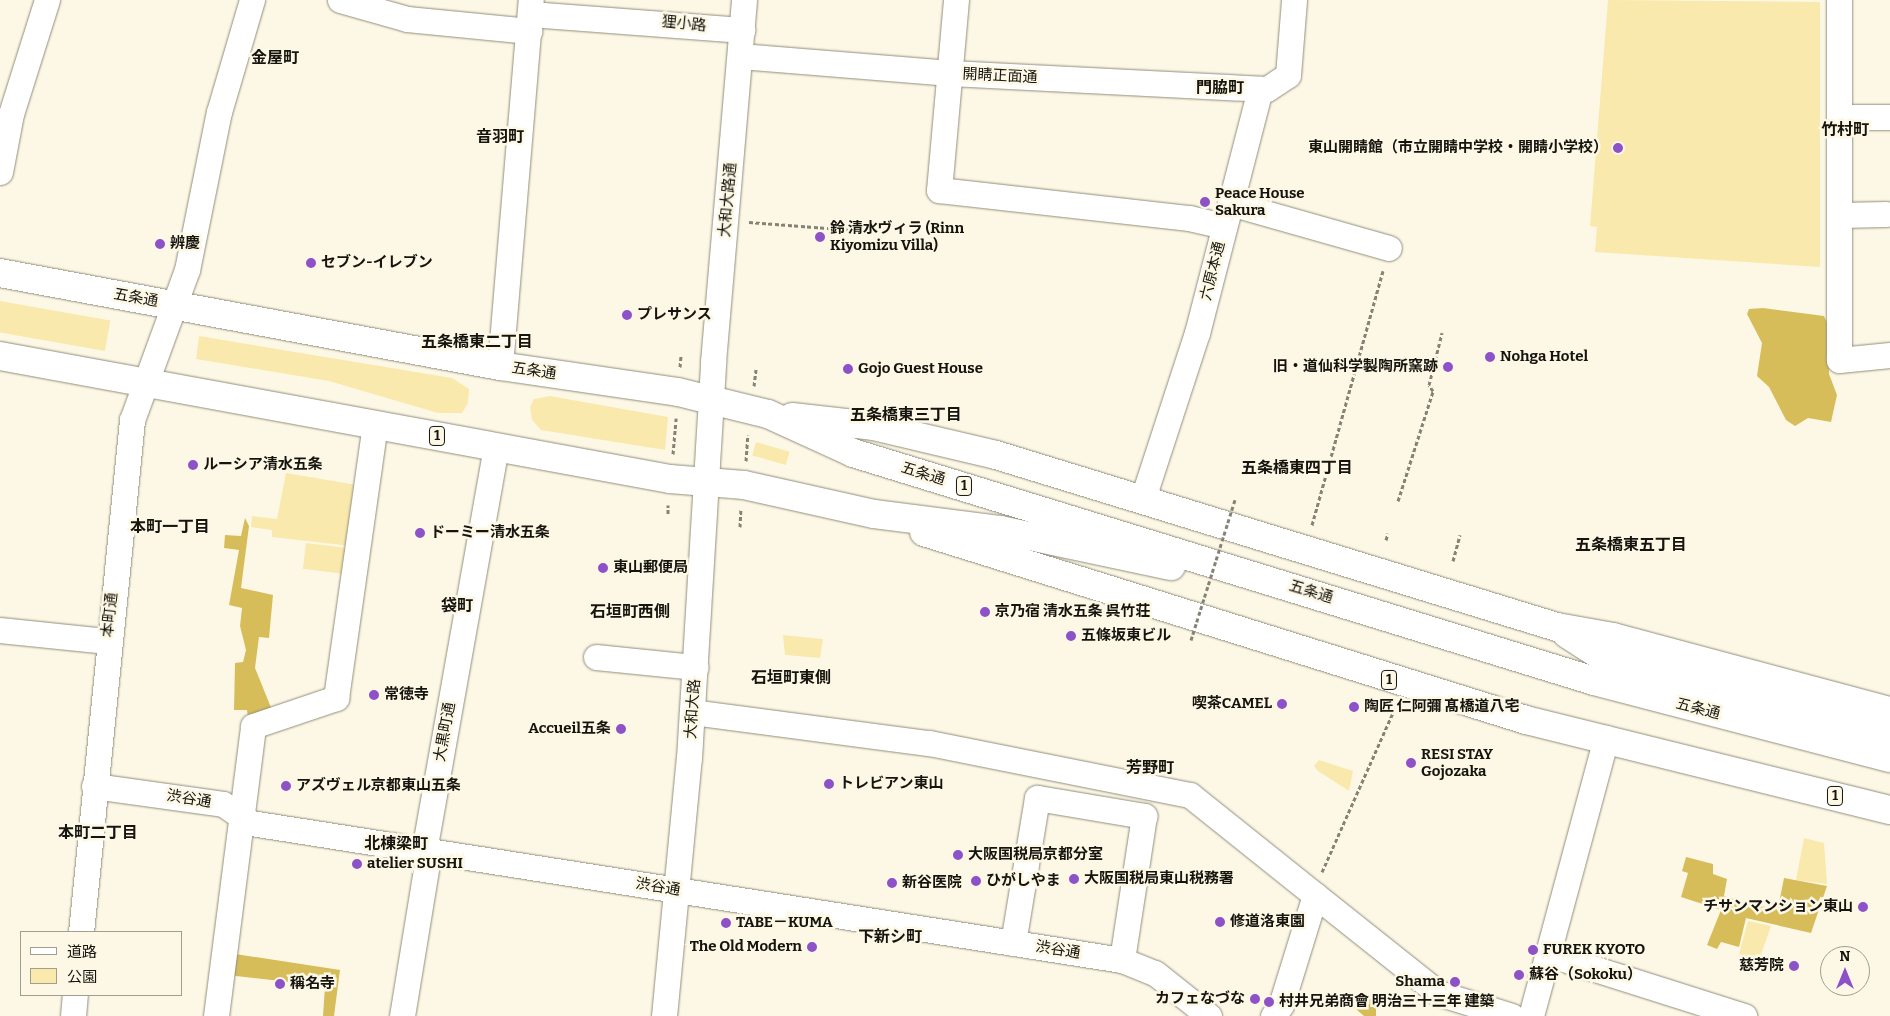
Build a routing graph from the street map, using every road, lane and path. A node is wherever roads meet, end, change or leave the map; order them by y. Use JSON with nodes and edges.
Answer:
{"nodes":[{"id":1,"x":47,"y":0,"type":"edge"},
{"id":2,"x":252,"y":0,"type":"edge"},
{"id":3,"x":340,"y":0,"type":"edge"},
{"id":4,"x":744,"y":0,"type":"edge"},
{"id":5,"x":956,"y":0,"type":"edge"},
{"id":6,"x":1294,"y":0,"type":"edge"},
{"id":7,"x":1839,"y":0,"type":"edge"},
{"id":8,"x":530,"y":15,"type":"edge"},
{"id":9,"x":742,"y":30,"type":"junction"},
{"id":10,"x":740,"y":56,"type":"junction"},
{"id":11,"x":950,"y":73,"type":"junction"},
{"id":12,"x":1260,"y":89,"type":"junction"},
{"id":13,"x":1890,"y":117,"type":"edge"},
{"id":14,"x":1840,"y":118,"type":"junction"},
{"id":15,"x":0,"y":172,"type":"edge"},
{"id":16,"x":1227,"y":214,"type":"junction"},
{"id":17,"x":1886,"y":214,"type":"dead end"},
{"id":18,"x":1840,"y":215,"type":"junction"},
{"id":19,"x":726,"y":220,"type":"junction"},
{"id":20,"x":853,"y":230,"type":"dead end"},
{"id":21,"x":1389,"y":248,"type":"joint"},
{"id":22,"x":0,"y":273,"type":"edge"},
{"id":23,"x":173,"y":304,"type":"junction"},
{"id":24,"x":1442,"y":334,"type":"dead end"},
{"id":25,"x":1890,"y":355,"type":"edge"},
{"id":26,"x":0,"y":356,"type":"edge"},
{"id":27,"x":500,"y":366,"type":"junction"},
{"id":28,"x":756,"y":369,"type":"dead end"},
{"id":29,"x":146,"y":382,"type":"junction"},
{"id":30,"x":754,"y":383,"type":"dead end"},
{"id":31,"x":711,"y":401,"type":"junction"},
{"id":32,"x":768,"y":414,"type":"junction"},
{"id":33,"x":676,"y":417,"type":"dead end"},
{"id":34,"x":375,"y":425,"type":"junction"},
{"id":35,"x":748,"y":438,"type":"dead end"},
{"id":36,"x":496,"y":446,"type":"junction"},
{"id":37,"x":673,"y":453,"type":"dead end"},
{"id":38,"x":747,"y":454,"type":"dead end"},
{"id":39,"x":708,"y":483,"type":"junction"},
{"id":40,"x":1143,"y":498,"type":"junction"},
{"id":41,"x":1235,"y":500,"type":"dead end"},
{"id":42,"x":1398,"y":501,"type":"dead end"},
{"id":43,"x":874,"y":514,"type":"junction"},
{"id":44,"x":741,"y":517,"type":"dead end"},
{"id":45,"x":740,"y":527,"type":"dead end"},
{"id":46,"x":1388,"y":533,"type":"dead end"},
{"id":47,"x":1460,"y":535,"type":"dead end"},
{"id":48,"x":1386,"y":540,"type":"dead end"},
{"id":49,"x":1306,"y":547,"type":"junction"},
{"id":50,"x":1163,"y":554,"type":"junction"},
{"id":51,"x":1452,"y":560,"type":"dead end"},
{"id":52,"x":1557,"y":628,"type":"junction"},
{"id":53,"x":0,"y":630,"type":"edge"},
{"id":54,"x":1190,"y":640,"type":"dead end"},
{"id":55,"x":107,"y":641,"type":"junction"},
{"id":56,"x":596,"y":657,"type":"dead end"},
{"id":57,"x":695,"y":667,"type":"junction"},
{"id":58,"x":1394,"y":710,"type":"dead end"},
{"id":59,"x":1890,"y":711,"type":"edge"},
{"id":60,"x":692,"y":712,"type":"junction"},
{"id":61,"x":1890,"y":734,"type":"edge"},
{"id":62,"x":1606,"y":738,"type":"junction"},
{"id":63,"x":1890,"y":758,"type":"edge"},
{"id":64,"x":1890,"y":775,"type":"edge"},
{"id":65,"x":94,"y":786,"type":"junction"},
{"id":66,"x":1890,"y":810,"type":"edge"},
{"id":67,"x":240,"y":816,"type":"junction"},
{"id":68,"x":424,"y":851,"type":"junction"},
{"id":69,"x":678,"y":891,"type":"junction"},
{"id":70,"x":1313,"y":893,"type":"junction"},
{"id":71,"x":81,"y":931,"type":"edge"},
{"id":72,"x":1013,"y":943,"type":"junction"},
{"id":73,"x":1548,"y":954,"type":"junction"},
{"id":74,"x":1122,"y":960,"type":"junction"},
{"id":75,"x":75,"y":996,"type":"edge"},
{"id":76,"x":73,"y":1016,"type":"edge"},
{"id":77,"x":216,"y":1016,"type":"edge"},
{"id":78,"x":402,"y":1016,"type":"edge"},
{"id":79,"x":664,"y":1016,"type":"edge"},
{"id":80,"x":1209,"y":1016,"type":"edge"},
{"id":81,"x":1273,"y":1016,"type":"edge"},
{"id":82,"x":1512,"y":1016,"type":"edge"},
{"id":83,"x":1530,"y":1016,"type":"edge"},
{"id":84,"x":1744,"y":1016,"type":"edge"}],
"edges":[{"from":1,"to":15,"type":"street"},
{"from":2,"to":23,"type":"street","name":"本町通"},
{"from":3,"to":8,"type":"street","name":"狸小路"},
{"from":4,"to":9,"type":"street","name":"大和大路通"},
{"from":5,"to":11,"type":"street"},
{"from":6,"to":12,"type":"street"},
{"from":7,"to":14,"type":"street"},
{"from":8,"to":9,"type":"street","name":"狸小路"},
{"from":8,"to":27,"type":"street"},
{"from":9,"to":10,"type":"street","name":"大和大路通"},
{"from":10,"to":11,"type":"street","name":"開睛正面通"},
{"from":10,"to":19,"type":"street","name":"大和大路通"},
{"from":11,"to":12,"type":"street","name":"開睛正面通"},
{"from":11,"to":16,"type":"street"},
{"from":12,"to":16,"type":"street","name":"六原本通"},
{"from":13,"to":14,"type":"street"},
{"from":14,"to":18,"type":"street"},
{"from":16,"to":21,"type":"street"},
{"from":16,"to":40,"type":"street","name":"六原本通"},
{"from":17,"to":18,"type":"street"},
{"from":18,"to":25,"type":"street"},
{"from":19,"to":20,"type":"path"},
{"from":19,"to":31,"type":"street","name":"大和大路通"},
{"from":21,"to":49,"type":"path"},
{"from":22,"to":23,"type":"highway","name":"五条通","number":"1"},
{"from":23,"to":27,"type":"highway","name":"五条通","number":"1"},
{"from":23,"to":29,"type":"street","name":"本町通"},
{"from":24,"to":42,"type":"path"},
{"from":26,"to":29,"type":"highway","name":"五条通","number":"1"},
{"from":27,"to":31,"type":"highway","name":"五条通","number":"1"},
{"from":28,"to":30,"type":"path"},
{"from":29,"to":34,"type":"highway","name":"五条通","number":"1"},
{"from":29,"to":55,"type":"street","name":"本町通"},
{"from":31,"to":32,"type":"highway","name":"五条通","number":"1"},
{"from":31,"to":39,"type":"street","name":"大和大路"},
{"from":32,"to":40,"type":"highway","number":"1"},
{"from":32,"to":50,"type":"highway","name":"五条通","number":"1"},
{"from":33,"to":37,"type":"path"},
{"from":34,"to":36,"type":"highway","name":"五条通","number":"1"},
{"from":34,"to":67,"type":"street"},
{"from":35,"to":38,"type":"path"},
{"from":36,"to":39,"type":"highway","name":"五条通","number":"1"},
{"from":36,"to":68,"type":"street","name":"大黒町通"},
{"from":39,"to":43,"type":"highway","name":"五条通","number":"1"},
{"from":39,"to":57,"type":"street","name":"大和大路"},
{"from":40,"to":49,"type":"highway","number":"1"},
{"from":41,"to":54,"type":"path","bridge":true},
{"from":43,"to":50,"type":"highway","name":"五条通","number":"1"},
{"from":43,"to":62,"type":"highway","number":"1"},
{"from":44,"to":45,"type":"path"},
{"from":46,"to":48,"type":"path"},
{"from":47,"to":51,"type":"path"},
{"from":49,"to":52,"type":"highway","number":"1"},
{"from":50,"to":63,"type":"highway","name":"五条通","number":"1"},
{"from":50,"to":64,"type":"highway","name":"五条通","number":"1"},
{"from":52,"to":59,"type":"highway","number":"1"},
{"from":52,"to":61,"type":"highway","number":"1"},
{"from":53,"to":55,"type":"street"},
{"from":55,"to":65,"type":"street","name":"本町通"},
{"from":56,"to":57,"type":"street"},
{"from":57,"to":60,"type":"street","name":"大和大路"},
{"from":58,"to":70,"type":"path"},
{"from":60,"to":69,"type":"street","name":"大和大路"},
{"from":60,"to":70,"type":"street"},
{"from":62,"to":66,"type":"highway","number":"1"},
{"from":62,"to":73,"type":"street"},
{"from":65,"to":67,"type":"street","name":"渋谷通"},
{"from":65,"to":71,"type":"street","name":"本町通"},
{"from":67,"to":68,"type":"street","name":"渋谷通"},
{"from":67,"to":77,"type":"street"},
{"from":68,"to":69,"type":"street","name":"渋谷通"},
{"from":68,"to":78,"type":"street","name":"大黒町通"},
{"from":69,"to":72,"type":"street","name":"渋谷通"},
{"from":69,"to":79,"type":"street","name":"大和大路"},
{"from":70,"to":81,"type":"street"},
{"from":70,"to":82,"type":"street"},
{"from":72,"to":74,"type":"street","name":"渋谷通"},
{"from":72,"to":74,"type":"street"},
{"from":73,"to":83,"type":"street"},
{"from":73,"to":84,"type":"street"},
{"from":74,"to":80,"type":"street","name":"渋谷通"},
{"from":75,"to":76,"type":"street"}]}
